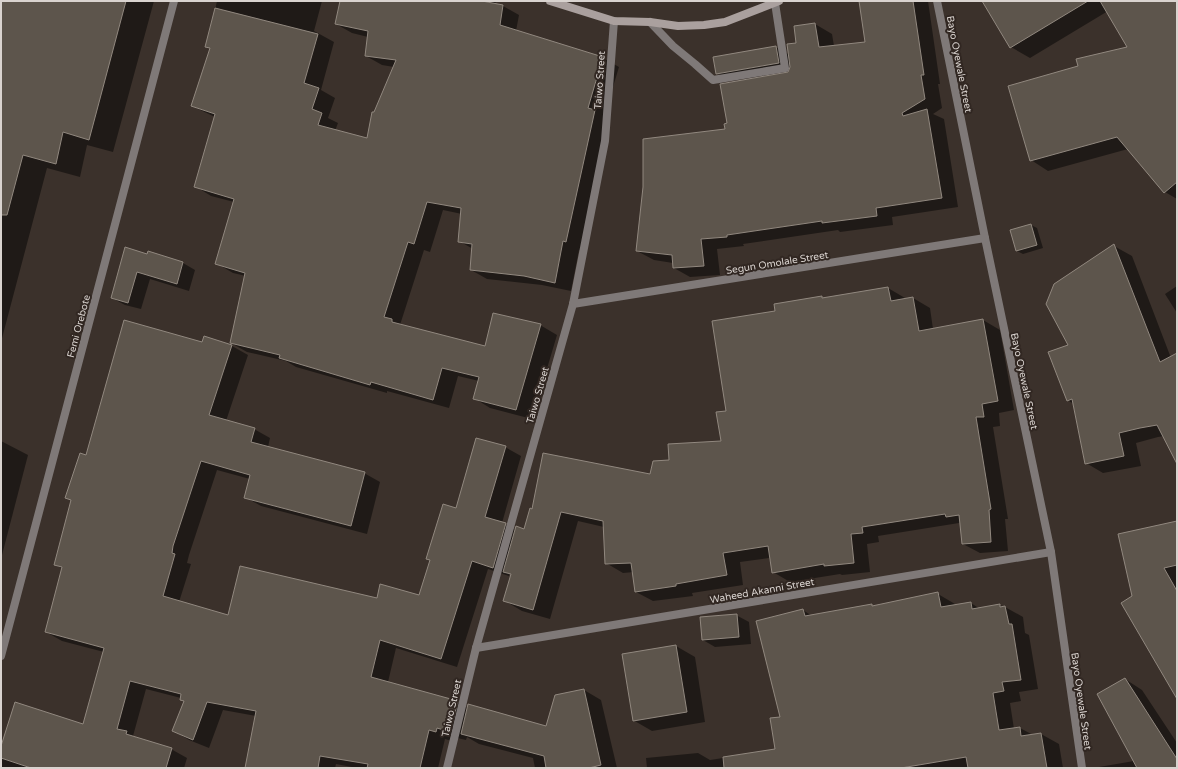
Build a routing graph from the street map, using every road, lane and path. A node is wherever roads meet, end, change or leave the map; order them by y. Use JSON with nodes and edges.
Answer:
{"nodes":[{"id":1,"x":174,"y":1,"type":"edge"},
{"id":2,"x":550,"y":1,"type":"edge"},
{"id":3,"x":937,"y":1,"type":"edge"},
{"id":4,"x":777,"y":2,"type":"edge"},
{"id":5,"x":614,"y":21,"type":"junction"},
{"id":6,"x":650,"y":22,"type":"junction"},
{"id":7,"x":985,"y":238,"type":"junction"},
{"id":8,"x":573,"y":304,"type":"junction"},
{"id":9,"x":1051,"y":552,"type":"junction"},
{"id":10,"x":476,"y":648,"type":"junction"},
{"id":11,"x":1,"y":656,"type":"edge"},
{"id":12,"x":447,"y":768,"type":"edge"},
{"id":13,"x":1082,"y":768,"type":"edge"}],
"edges":[{"from":1,"to":11,"type":"street","name":"Femi Orebote"},
{"from":2,"to":5,"type":"main road"},
{"from":3,"to":7,"type":"street","name":"Bayo Oyewale Street"},
{"from":4,"to":6,"type":"main road"},
{"from":4,"to":6,"type":"street"},
{"from":5,"to":6,"type":"main road"},
{"from":5,"to":8,"type":"street","name":"Taiwo Street"},
{"from":7,"to":8,"type":"street","name":"Segun Omolale Street"},
{"from":7,"to":9,"type":"street","name":"Bayo Oyewale Street"},
{"from":8,"to":10,"type":"street","name":"Taiwo Street"},
{"from":9,"to":10,"type":"street","name":"Waheed Akanni Street"},
{"from":9,"to":13,"type":"street","name":"Bayo Oyewale Street"},
{"from":10,"to":12,"type":"street","name":"Taiwo Street"}]}
